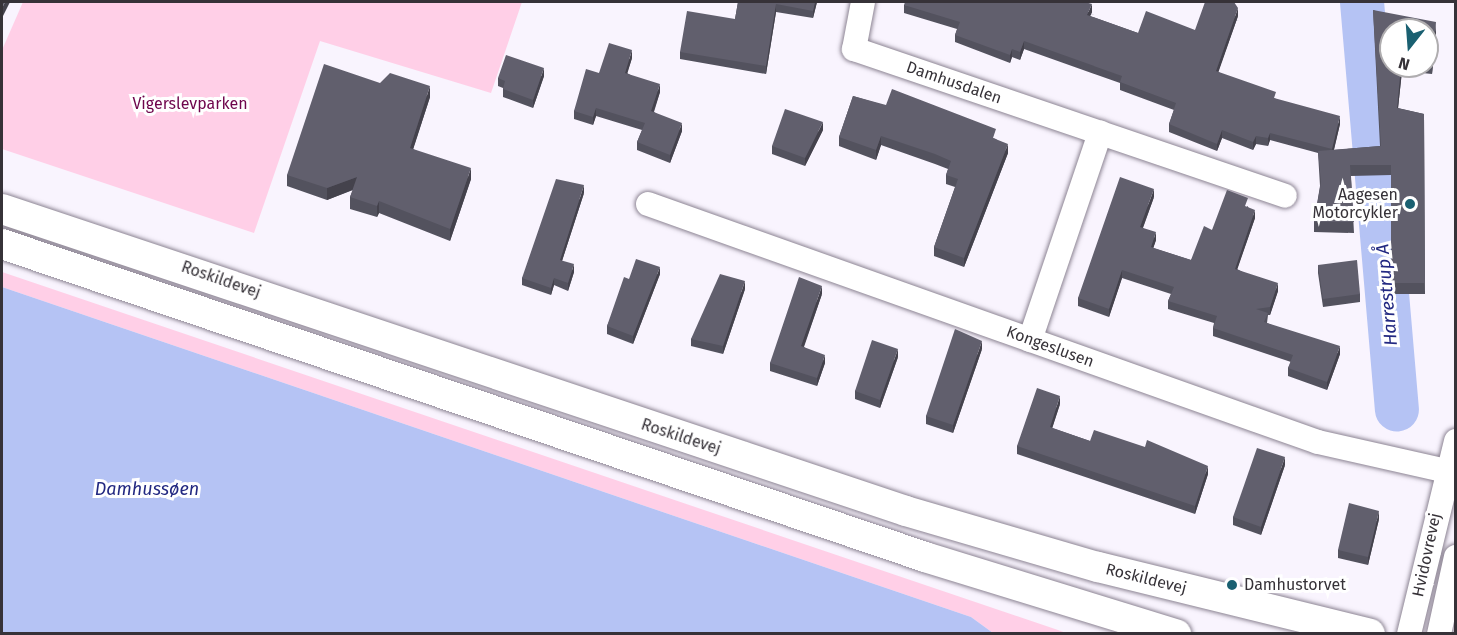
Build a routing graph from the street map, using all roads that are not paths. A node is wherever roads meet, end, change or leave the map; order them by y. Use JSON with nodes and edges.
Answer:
{"nodes":[{"id":1,"x":863,"y":2,"type":"edge"},
{"id":2,"x":1100,"y":133,"type":"junction"},
{"id":3,"x":1285,"y":196,"type":"dead end"},
{"id":4,"x":648,"y":204,"type":"dead end"},
{"id":5,"x":9,"y":213,"type":"edge"},
{"id":6,"x":2,"y":244,"type":"edge"},
{"id":7,"x":1030,"y":340,"type":"junction"},
{"id":8,"x":1455,"y":441,"type":"edge"},
{"id":9,"x":1451,"y":472,"type":"edge"},
{"id":10,"x":1455,"y":556,"type":"edge"},
{"id":11,"x":1176,"y":633,"type":"edge"},
{"id":12,"x":1370,"y":633,"type":"edge"},
{"id":13,"x":1409,"y":633,"type":"edge"},
{"id":14,"x":1439,"y":633,"type":"edge"}],
"edges":[{"from":1,"to":2,"type":"street","name":"Damhusdalen"},
{"from":2,"to":3,"type":"street","name":"Damhusdalen"},
{"from":2,"to":7,"type":"street"},
{"from":4,"to":7,"type":"street","name":"Kongeslusen"},
{"from":5,"to":12,"type":"main road","name":"Roskildevej"},
{"from":6,"to":11,"type":"main road","name":"Roskildevej"},
{"from":7,"to":9,"type":"street","name":"Kongeslusen"},
{"from":8,"to":9,"type":"street","name":"Hvidovrevej"},
{"from":9,"to":13,"type":"street","name":"Hvidovrevej"},
{"from":10,"to":14,"type":"street","name":"Hvidovrevej"}]}
